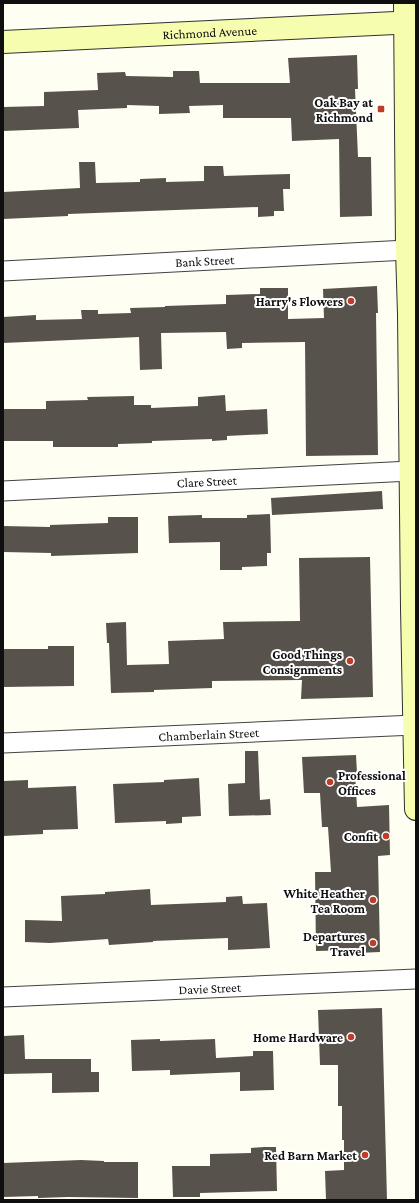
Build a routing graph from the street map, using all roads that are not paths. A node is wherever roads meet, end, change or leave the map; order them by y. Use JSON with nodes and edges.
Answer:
{"nodes":[{"id":1,"x":409,"y":16,"type":"edge"},
{"id":2,"x":3,"y":42,"type":"edge"},
{"id":3,"x":407,"y":250,"type":"junction"},
{"id":4,"x":3,"y":271,"type":"edge"},
{"id":5,"x":413,"y":314,"type":"edge"},
{"id":6,"x":411,"y":472,"type":"junction"},
{"id":7,"x":3,"y":491,"type":"edge"},
{"id":8,"x":414,"y":608,"type":"edge"},
{"id":9,"x":415,"y":725,"type":"junction"},
{"id":10,"x":3,"y":743,"type":"edge"},
{"id":11,"x":416,"y":809,"type":"edge"},
{"id":12,"x":416,"y":979,"type":"edge"},
{"id":13,"x":3,"y":997,"type":"edge"}],
"edges":[{"from":1,"to":2,"type":"main road","name":"Richmond Avenue"},
{"from":1,"to":3,"type":"main road"},
{"from":3,"to":4,"type":"street","name":"Bank Street"},
{"from":3,"to":5,"type":"main road"},
{"from":5,"to":6,"type":"main road"},
{"from":6,"to":7,"type":"street","name":"Clare Street"},
{"from":6,"to":8,"type":"main road"},
{"from":8,"to":9,"type":"main road"},
{"from":9,"to":10,"type":"street","name":"Chamberlain Street"},
{"from":9,"to":11,"type":"main road"},
{"from":12,"to":13,"type":"street","name":"Davie Street"}]}
